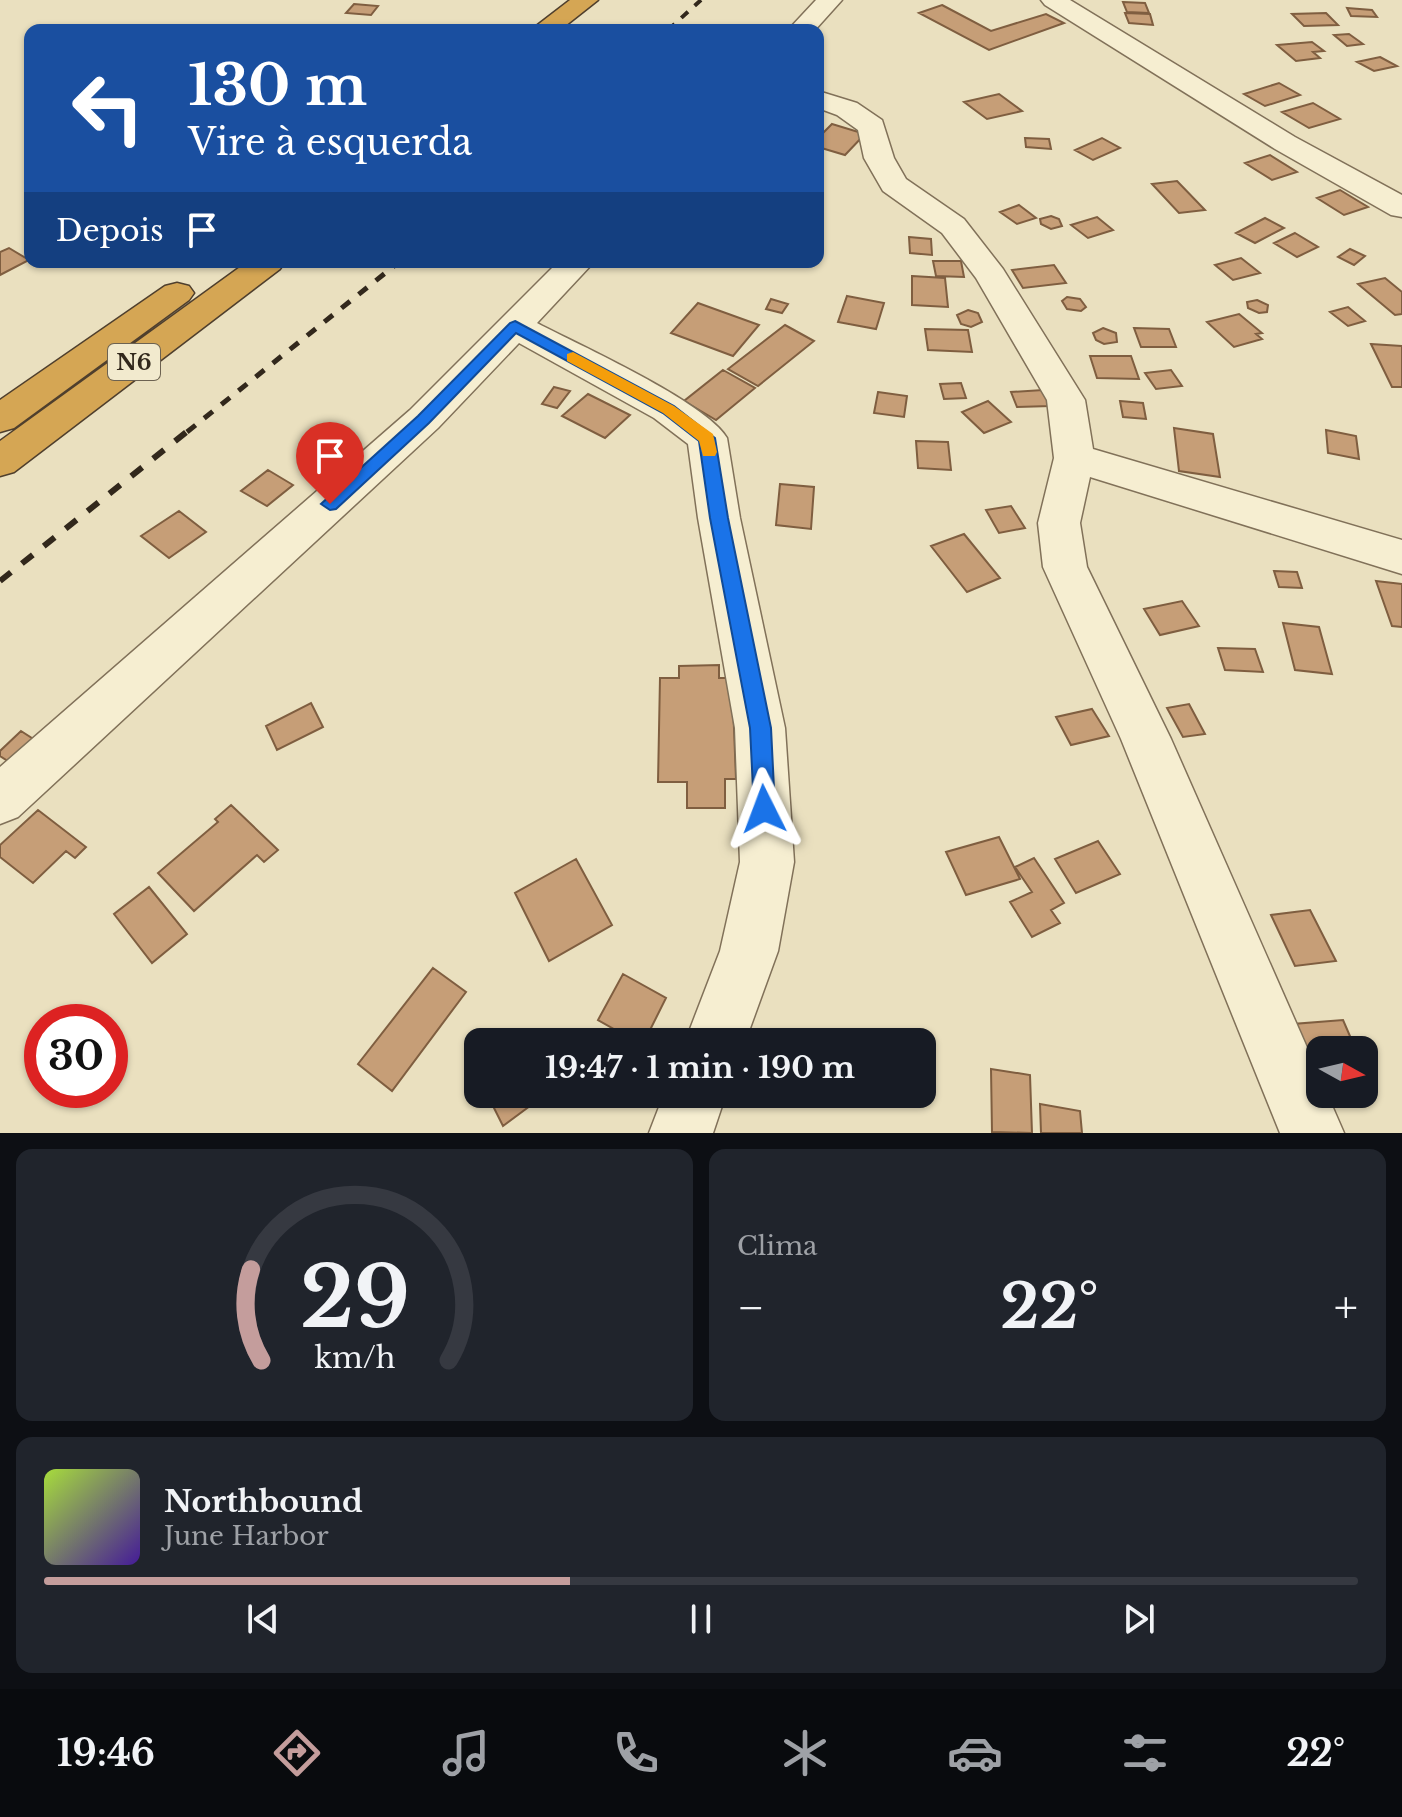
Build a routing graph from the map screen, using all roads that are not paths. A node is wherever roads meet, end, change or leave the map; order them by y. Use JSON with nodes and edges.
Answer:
{"nodes":[{"id":1,"x":830,"y":0,"type":"edge"},
{"id":2,"x":1053,"y":0,"type":"edge"},
{"id":3,"x":596,"y":6,"type":"edge"},
{"id":4,"x":557,"y":24,"type":"edge"},
{"id":5,"x":586,"y":24,"type":"edge"},
{"id":6,"x":807,"y":24,"type":"edge"},
{"id":7,"x":824,"y":101,"type":"edge"},
{"id":8,"x":1402,"y":208,"type":"edge"},
{"id":9,"x":212,"y":268,"type":"edge"},
{"id":10,"x":260,"y":268,"type":"edge"},
{"id":11,"x":571,"y":268,"type":"edge"},
{"id":12,"x":515,"y":326,"type":"junction"},
{"id":13,"x":0,"y":419,"type":"edge"},
{"id":14,"x":1074,"y":458,"type":"junction"},
{"id":15,"x":0,"y":462,"type":"edge"},
{"id":16,"x":1402,"y":557,"type":"edge"},
{"id":17,"x":0,"y":800,"type":"edge"},
{"id":18,"x":720,"y":1028,"type":"edge"},
{"id":19,"x":690,"y":1108,"type":"edge"},
{"id":20,"x":681,"y":1133,"type":"edge"},
{"id":21,"x":1312,"y":1133,"type":"edge"}],
"edges":[{"from":1,"to":6,"type":"street"},
{"from":2,"to":8,"type":"street"},
{"from":3,"to":4,"type":"highway"},
{"from":3,"to":5,"type":"highway"},
{"from":7,"to":14,"type":"street"},
{"from":9,"to":13,"type":"highway","number":"N6"},
{"from":10,"to":15,"type":"highway","number":"N6"},
{"from":11,"to":12,"type":"street"},
{"from":12,"to":17,"type":"street"},
{"from":12,"to":18,"type":"street"},
{"from":14,"to":16,"type":"street"},
{"from":14,"to":21,"type":"street"},
{"from":19,"to":20,"type":"street"}]}
